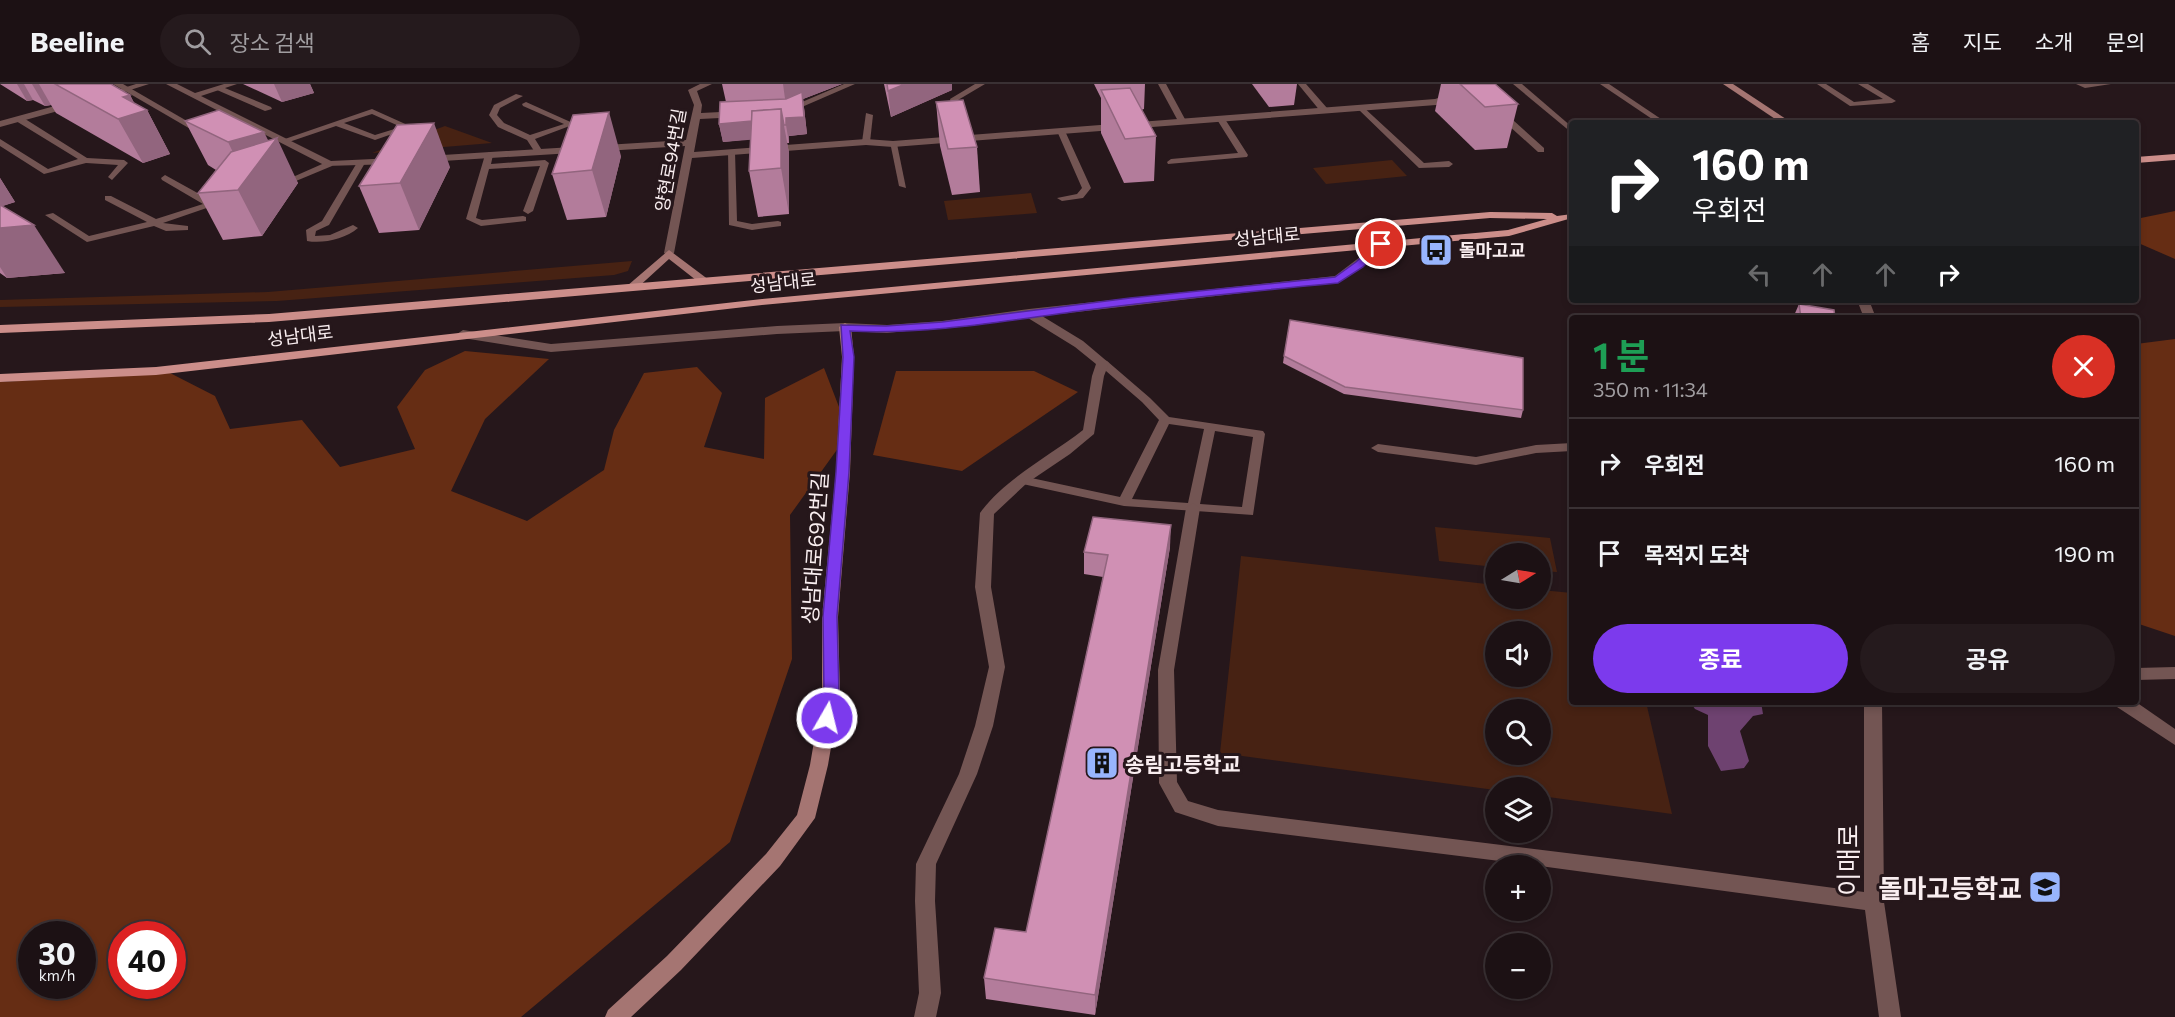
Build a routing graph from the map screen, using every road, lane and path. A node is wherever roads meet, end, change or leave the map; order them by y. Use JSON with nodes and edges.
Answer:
{"nodes":[{"id":1,"x":117,"y":84,"type":"edge"},
{"id":2,"x":145,"y":84,"type":"edge"},
{"id":3,"x":170,"y":84,"type":"edge"},
{"id":4,"x":233,"y":84,"type":"edge"},
{"id":5,"x":680,"y":84,"type":"edge"},
{"id":6,"x":708,"y":84,"type":"edge"},
{"id":7,"x":851,"y":84,"type":"edge"},
{"id":8,"x":981,"y":84,"type":"edge"},
{"id":9,"x":1162,"y":84,"type":"edge"},
{"id":10,"x":1302,"y":84,"type":"edge"},
{"id":11,"x":1493,"y":84,"type":"edge"},
{"id":12,"x":1517,"y":84,"type":"edge"},
{"id":13,"x":1604,"y":84,"type":"edge"},
{"id":14,"x":1727,"y":84,"type":"edge"},
{"id":15,"x":1821,"y":84,"type":"edge"},
{"id":16,"x":1862,"y":84,"type":"edge"},
{"id":17,"x":2080,"y":84,"type":"edge"},
{"id":18,"x":2107,"y":84,"type":"edge"},
{"id":19,"x":1470,"y":87,"type":"edge"},
{"id":20,"x":220,"y":88,"type":"junction"},
{"id":21,"x":128,"y":89,"type":"junction"},
{"id":22,"x":692,"y":90,"type":"junction"},
{"id":23,"x":194,"y":96,"type":"junction"},
{"id":24,"x":519,"y":96,"type":"dead end"},
{"id":25,"x":95,"y":98,"type":"edge"},
{"id":26,"x":1483,"y":98,"type":"edge"},
{"id":27,"x":84,"y":101,"type":"edge"},
{"id":28,"x":526,"y":104,"type":"dead end"},
{"id":29,"x":1491,"y":105,"type":"edge"},
{"id":30,"x":1361,"y":107,"type":"junction"},
{"id":31,"x":268,"y":109,"type":"dead end"},
{"id":32,"x":1324,"y":110,"type":"junction"},
{"id":33,"x":778,"y":111,"type":"edge"},
{"id":34,"x":746,"y":113,"type":"edge"},
{"id":35,"x":869,"y":115,"type":"dead end"},
{"id":36,"x":696,"y":116,"type":"junction"},
{"id":37,"x":1220,"y":118,"type":"junction"},
{"id":38,"x":19,"y":119,"type":"junction"},
{"id":39,"x":1658,"y":120,"type":"edge"},
{"id":40,"x":1782,"y":120,"type":"edge"},
{"id":41,"x":1182,"y":121,"type":"junction"},
{"id":42,"x":1,"y":123,"type":"edge"},
{"id":43,"x":337,"y":123,"type":"junction"},
{"id":44,"x":1569,"y":128,"type":"edge"},
{"id":45,"x":1061,"y":131,"type":"junction"},
{"id":46,"x":203,"y":132,"type":"edge"},
{"id":47,"x":530,"y":138,"type":"junction"},
{"id":48,"x":964,"y":138,"type":"junction"},
{"id":49,"x":283,"y":141,"type":"junction"},
{"id":50,"x":0,"y":142,"type":"edge"},
{"id":51,"x":691,"y":142,"type":"junction"},
{"id":52,"x":866,"y":142,"type":"junction"},
{"id":53,"x":893,"y":144,"type":"junction"},
{"id":54,"x":1541,"y":150,"type":"dead end"},
{"id":55,"x":539,"y":152,"type":"junction"},
{"id":56,"x":731,"y":152,"type":"junction"},
{"id":57,"x":489,"y":155,"type":"junction"},
{"id":58,"x":688,"y":156,"type":"junction"},
{"id":59,"x":2175,"y":157,"type":"edge"},
{"id":60,"x":85,"y":160,"type":"junction"},
{"id":61,"x":408,"y":160,"type":"edge"},
{"id":62,"x":420,"y":160,"type":"edge"},
{"id":63,"x":2139,"y":160,"type":"edge"},
{"id":64,"x":1171,"y":162,"type":"dead end"},
{"id":65,"x":362,"y":163,"type":"junction"},
{"id":66,"x":328,"y":164,"type":"junction"},
{"id":67,"x":1449,"y":164,"type":"dead end"},
{"id":68,"x":486,"y":167,"type":"junction"},
{"id":69,"x":112,"y":177,"type":"dead end"},
{"id":70,"x":165,"y":178,"type":"dead end"},
{"id":71,"x":903,"y":186,"type":"dead end"},
{"id":72,"x":269,"y":188,"type":"edge"},
{"id":73,"x":108,"y":198,"type":"dead end"},
{"id":74,"x":1062,"y":198,"type":"dead end"},
{"id":75,"x":230,"y":199,"type":"edge"},
{"id":76,"x":210,"y":204,"type":"junction"},
{"id":77,"x":50,"y":215,"type":"dead end"},
{"id":78,"x":1569,"y":216,"type":"edge"},
{"id":79,"x":1569,"y":216,"type":"edge"},
{"id":80,"x":154,"y":223,"type":"junction"},
{"id":81,"x":778,"y":224,"type":"dead end"},
{"id":82,"x":185,"y":228,"type":"dead end"},
{"id":83,"x":353,"y":228,"type":"dead end"},
{"id":84,"x":1381,"y":244,"type":"junction"},
{"id":85,"x":669,"y":253,"type":"junction"},
{"id":86,"x":705,"y":282,"type":"junction"},
{"id":87,"x":631,"y":288,"type":"junction"},
{"id":88,"x":1029,"y":313,"type":"junction"},
{"id":89,"x":845,"y":327,"type":"junction"},
{"id":90,"x":3,"y":328,"type":"edge"},
{"id":91,"x":463,"y":334,"type":"junction"},
{"id":92,"x":1103,"y":363,"type":"junction"},
{"id":93,"x":0,"y":378,"type":"edge"},
{"id":94,"x":1165,"y":420,"type":"junction"},
{"id":95,"x":1210,"y":427,"type":"junction"},
{"id":96,"x":1569,"y":447,"type":"edge"},
{"id":97,"x":1378,"y":448,"type":"dead end"},
{"id":98,"x":1022,"y":480,"type":"junction"},
{"id":99,"x":1124,"y":502,"type":"junction"},
{"id":100,"x":1193,"y":508,"type":"junction"},
{"id":101,"x":2175,"y":673,"type":"edge"},
{"id":102,"x":2139,"y":674,"type":"edge"},
{"id":103,"x":1873,"y":705,"type":"edge"},
{"id":104,"x":2127,"y":705,"type":"edge"},
{"id":105,"x":2175,"y":738,"type":"edge"},
{"id":106,"x":1874,"y":902,"type":"junction"},
{"id":107,"x":616,"y":1017,"type":"edge"},
{"id":108,"x":925,"y":1017,"type":"edge"},
{"id":109,"x":1890,"y":1017,"type":"edge"}],
"edges":[{"from":1,"to":21,"type":"lane"},
{"from":2,"to":21,"type":"street"},
{"from":3,"to":23,"type":"street"},
{"from":4,"to":20,"type":"street"},
{"from":5,"to":22,"type":"street"},
{"from":6,"to":22,"type":"street","name":"양현로94번길"},
{"from":7,"to":33,"type":"street"},
{"from":8,"to":48,"type":"lane"},
{"from":9,"to":41,"type":"lane"},
{"from":10,"to":32,"type":"lane"},
{"from":11,"to":19,"type":"street"},
{"from":12,"to":44,"type":"lane"},
{"from":13,"to":39,"type":"lane"},
{"from":14,"to":40,"type":"street"},
{"from":15,"to":16,"type":"lane"},
{"from":17,"to":18,"type":"lane"},
{"from":19,"to":26,"type":"lane"},
{"from":19,"to":30,"type":"street"},
{"from":20,"to":23,"type":"street"},
{"from":20,"to":31,"type":"lane"},
{"from":21,"to":25,"type":"street"},
{"from":21,"to":46,"type":"lane"},
{"from":22,"to":36,"type":"street","name":"양현로94번길"},
{"from":23,"to":49,"type":"street"},
{"from":24,"to":47,"type":"lane"},
{"from":27,"to":38,"type":"street"},
{"from":28,"to":47,"type":"lane"},
{"from":29,"to":54,"type":"lane"},
{"from":30,"to":32,"type":"street"},
{"from":30,"to":67,"type":"lane"},
{"from":32,"to":37,"type":"street"},
{"from":34,"to":36,"type":"street"},
{"from":35,"to":52,"type":"lane"},
{"from":36,"to":51,"type":"street","name":"양현로94번길"},
{"from":37,"to":41,"type":"street"},
{"from":37,"to":64,"type":"lane"},
{"from":38,"to":42,"type":"street"},
{"from":38,"to":60,"type":"lane"},
{"from":41,"to":45,"type":"street"},
{"from":43,"to":43,"type":"lane"},
{"from":43,"to":49,"type":"lane"},
{"from":45,"to":48,"type":"street"},
{"from":45,"to":74,"type":"lane"},
{"from":47,"to":55,"type":"lane"},
{"from":48,"to":53,"type":"street"},
{"from":49,"to":66,"type":"street"},
{"from":50,"to":60,"type":"lane"},
{"from":51,"to":55,"type":"street"},
{"from":51,"to":58,"type":"street","name":"양현로94번길"},
{"from":52,"to":53,"type":"street"},
{"from":52,"to":56,"type":"street"},
{"from":53,"to":71,"type":"lane"},
{"from":55,"to":57,"type":"street"},
{"from":56,"to":58,"type":"street"},
{"from":56,"to":81,"type":"lane"},
{"from":57,"to":62,"type":"street"},
{"from":57,"to":68,"type":"lane"},
{"from":58,"to":85,"type":"street","name":"양현로94번길"},
{"from":59,"to":63,"type":"main road"},
{"from":60,"to":69,"type":"lane"},
{"from":61,"to":65,"type":"street"},
{"from":65,"to":66,"type":"street"},
{"from":65,"to":83,"type":"lane"},
{"from":66,"to":72,"type":"lane"},
{"from":68,"to":68,"type":"lane"},
{"from":70,"to":76,"type":"lane"},
{"from":73,"to":80,"type":"lane"},
{"from":75,"to":76,"type":"lane"},
{"from":76,"to":80,"type":"lane"},
{"from":77,"to":80,"type":"lane"},
{"from":78,"to":84,"type":"main road","name":"성남대로"},
{"from":79,"to":86,"type":"main road","name":"성남대로"},
{"from":80,"to":82,"type":"lane"},
{"from":84,"to":88,"type":"street"},
{"from":84,"to":91,"type":"main road","name":"성남대로"},
{"from":85,"to":86,"type":"street"},
{"from":85,"to":87,"type":"street"},
{"from":86,"to":87,"type":"main road","name":"성남대로"},
{"from":87,"to":90,"type":"main road","name":"성남대로"},
{"from":88,"to":89,"type":"street"},
{"from":88,"to":92,"type":"street"},
{"from":89,"to":91,"type":"street"},
{"from":89,"to":107,"type":"street","name":"성남대로692번길"},
{"from":91,"to":93,"type":"main road","name":"성남대로"},
{"from":92,"to":94,"type":"lane"},
{"from":92,"to":98,"type":"street"},
{"from":94,"to":95,"type":"lane"},
{"from":94,"to":99,"type":"lane"},
{"from":95,"to":100,"type":"lane"},
{"from":95,"to":100,"type":"lane"},
{"from":96,"to":97,"type":"street"},
{"from":98,"to":99,"type":"lane"},
{"from":98,"to":108,"type":"street"},
{"from":99,"to":100,"type":"lane"},
{"from":100,"to":106,"type":"street"},
{"from":101,"to":102,"type":"lane"},
{"from":103,"to":106,"type":"street","name":"이매로"},
{"from":104,"to":105,"type":"street"},
{"from":106,"to":109,"type":"street","name":"이매로"}]}
